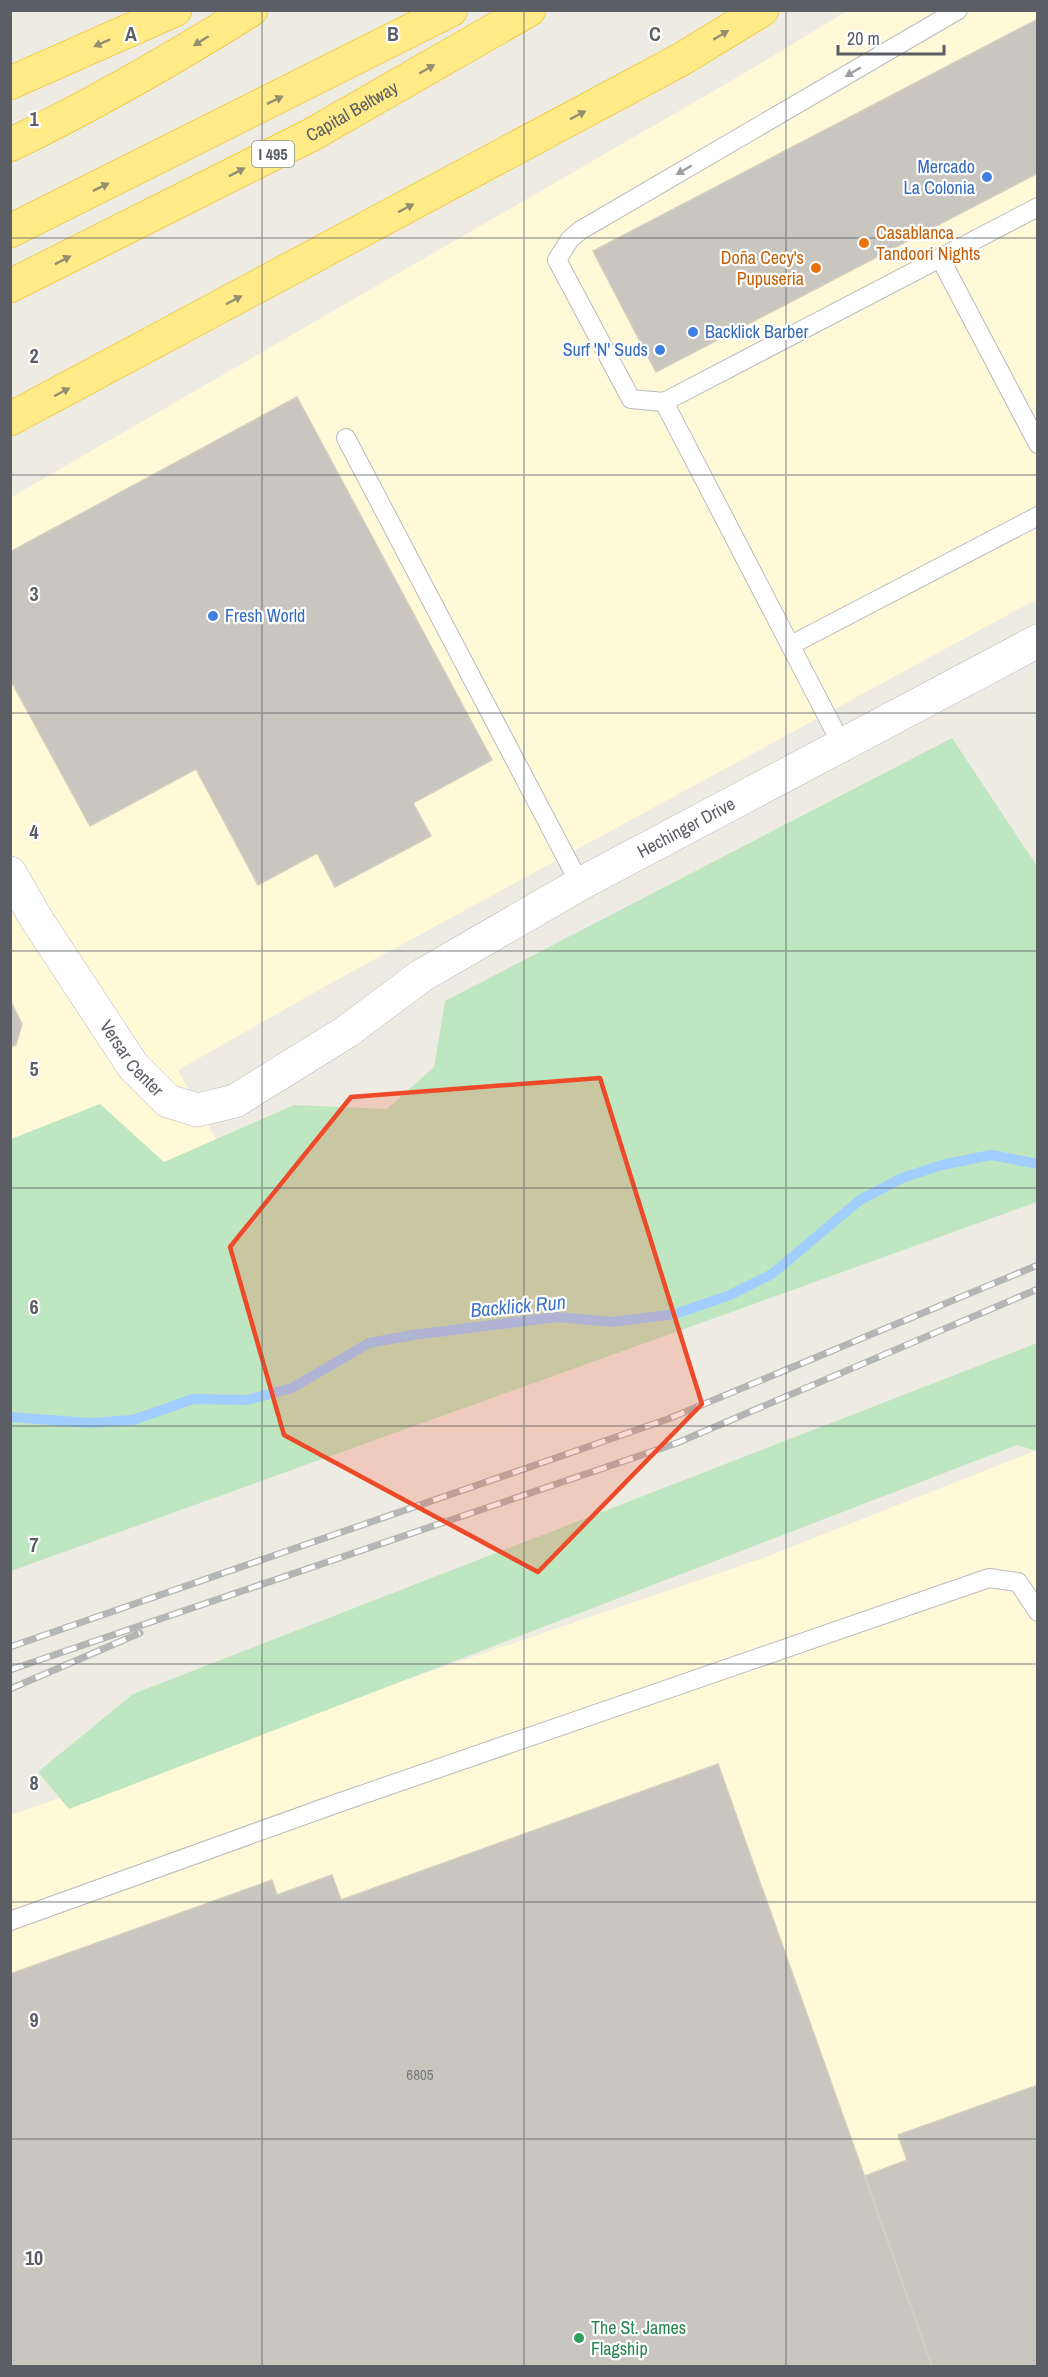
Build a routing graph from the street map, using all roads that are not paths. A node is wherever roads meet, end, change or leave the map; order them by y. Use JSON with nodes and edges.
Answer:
{"nodes":[{"id":1,"x":175,"y":10,"type":"edge"},
{"id":2,"x":250,"y":10,"type":"edge"},
{"id":3,"x":451,"y":10,"type":"edge"},
{"id":4,"x":529,"y":10,"type":"edge"},
{"id":5,"x":762,"y":10,"type":"edge"},
{"id":6,"x":958,"y":10,"type":"edge"},
{"id":7,"x":10,"y":82,"type":"edge"},
{"id":8,"x":10,"y":145,"type":"edge"},
{"id":9,"x":1038,"y":207,"type":"edge"},
{"id":10,"x":10,"y":231,"type":"edge"},
{"id":11,"x":940,"y":258,"type":"junction"},
{"id":12,"x":10,"y":286,"type":"edge"},
{"id":13,"x":664,"y":402,"type":"junction"},
{"id":14,"x":10,"y":419,"type":"edge"},
{"id":15,"x":346,"y":438,"type":"dead end"},
{"id":16,"x":1038,"y":444,"type":"edge"},
{"id":17,"x":1038,"y":516,"type":"edge"},
{"id":18,"x":1038,"y":641,"type":"edge"},
{"id":19,"x":791,"y":645,"type":"junction"},
{"id":20,"x":842,"y":745,"type":"junction"},
{"id":21,"x":10,"y":873,"type":"edge"},
{"id":22,"x":580,"y":884,"type":"junction"},
{"id":23,"x":346,"y":1032,"type":"joint"},
{"id":24,"x":1038,"y":1612,"type":"edge"},
{"id":25,"x":10,"y":1921,"type":"edge"}],
"edges":[{"from":1,"to":7,"type":"highway","one_way":true},
{"from":2,"to":8,"type":"highway","one_way":true},
{"from":10,"to":3,"type":"highway","one_way":true},
{"from":12,"to":4,"type":"highway","name":"Capital Beltway","number":"I 495","one_way":true},
{"from":14,"to":5,"type":"highway","one_way":true},
{"from":6,"to":13,"type":"lane","one_way":true},
{"from":9,"to":11,"type":"lane"},
{"from":11,"to":13,"type":"lane"},
{"from":11,"to":16,"type":"lane"},
{"from":13,"to":19,"type":"lane"},
{"from":15,"to":22,"type":"lane"},
{"from":17,"to":19,"type":"lane"},
{"from":18,"to":20,"type":"street","name":"Hechinger Drive"},
{"from":19,"to":20,"type":"lane"},
{"from":20,"to":22,"type":"street","name":"Hechinger Drive"},
{"from":21,"to":23,"type":"street","name":"Versar Center"},
{"from":22,"to":23,"type":"street","name":"Hechinger Drive"},
{"from":24,"to":25,"type":"lane"}]}
